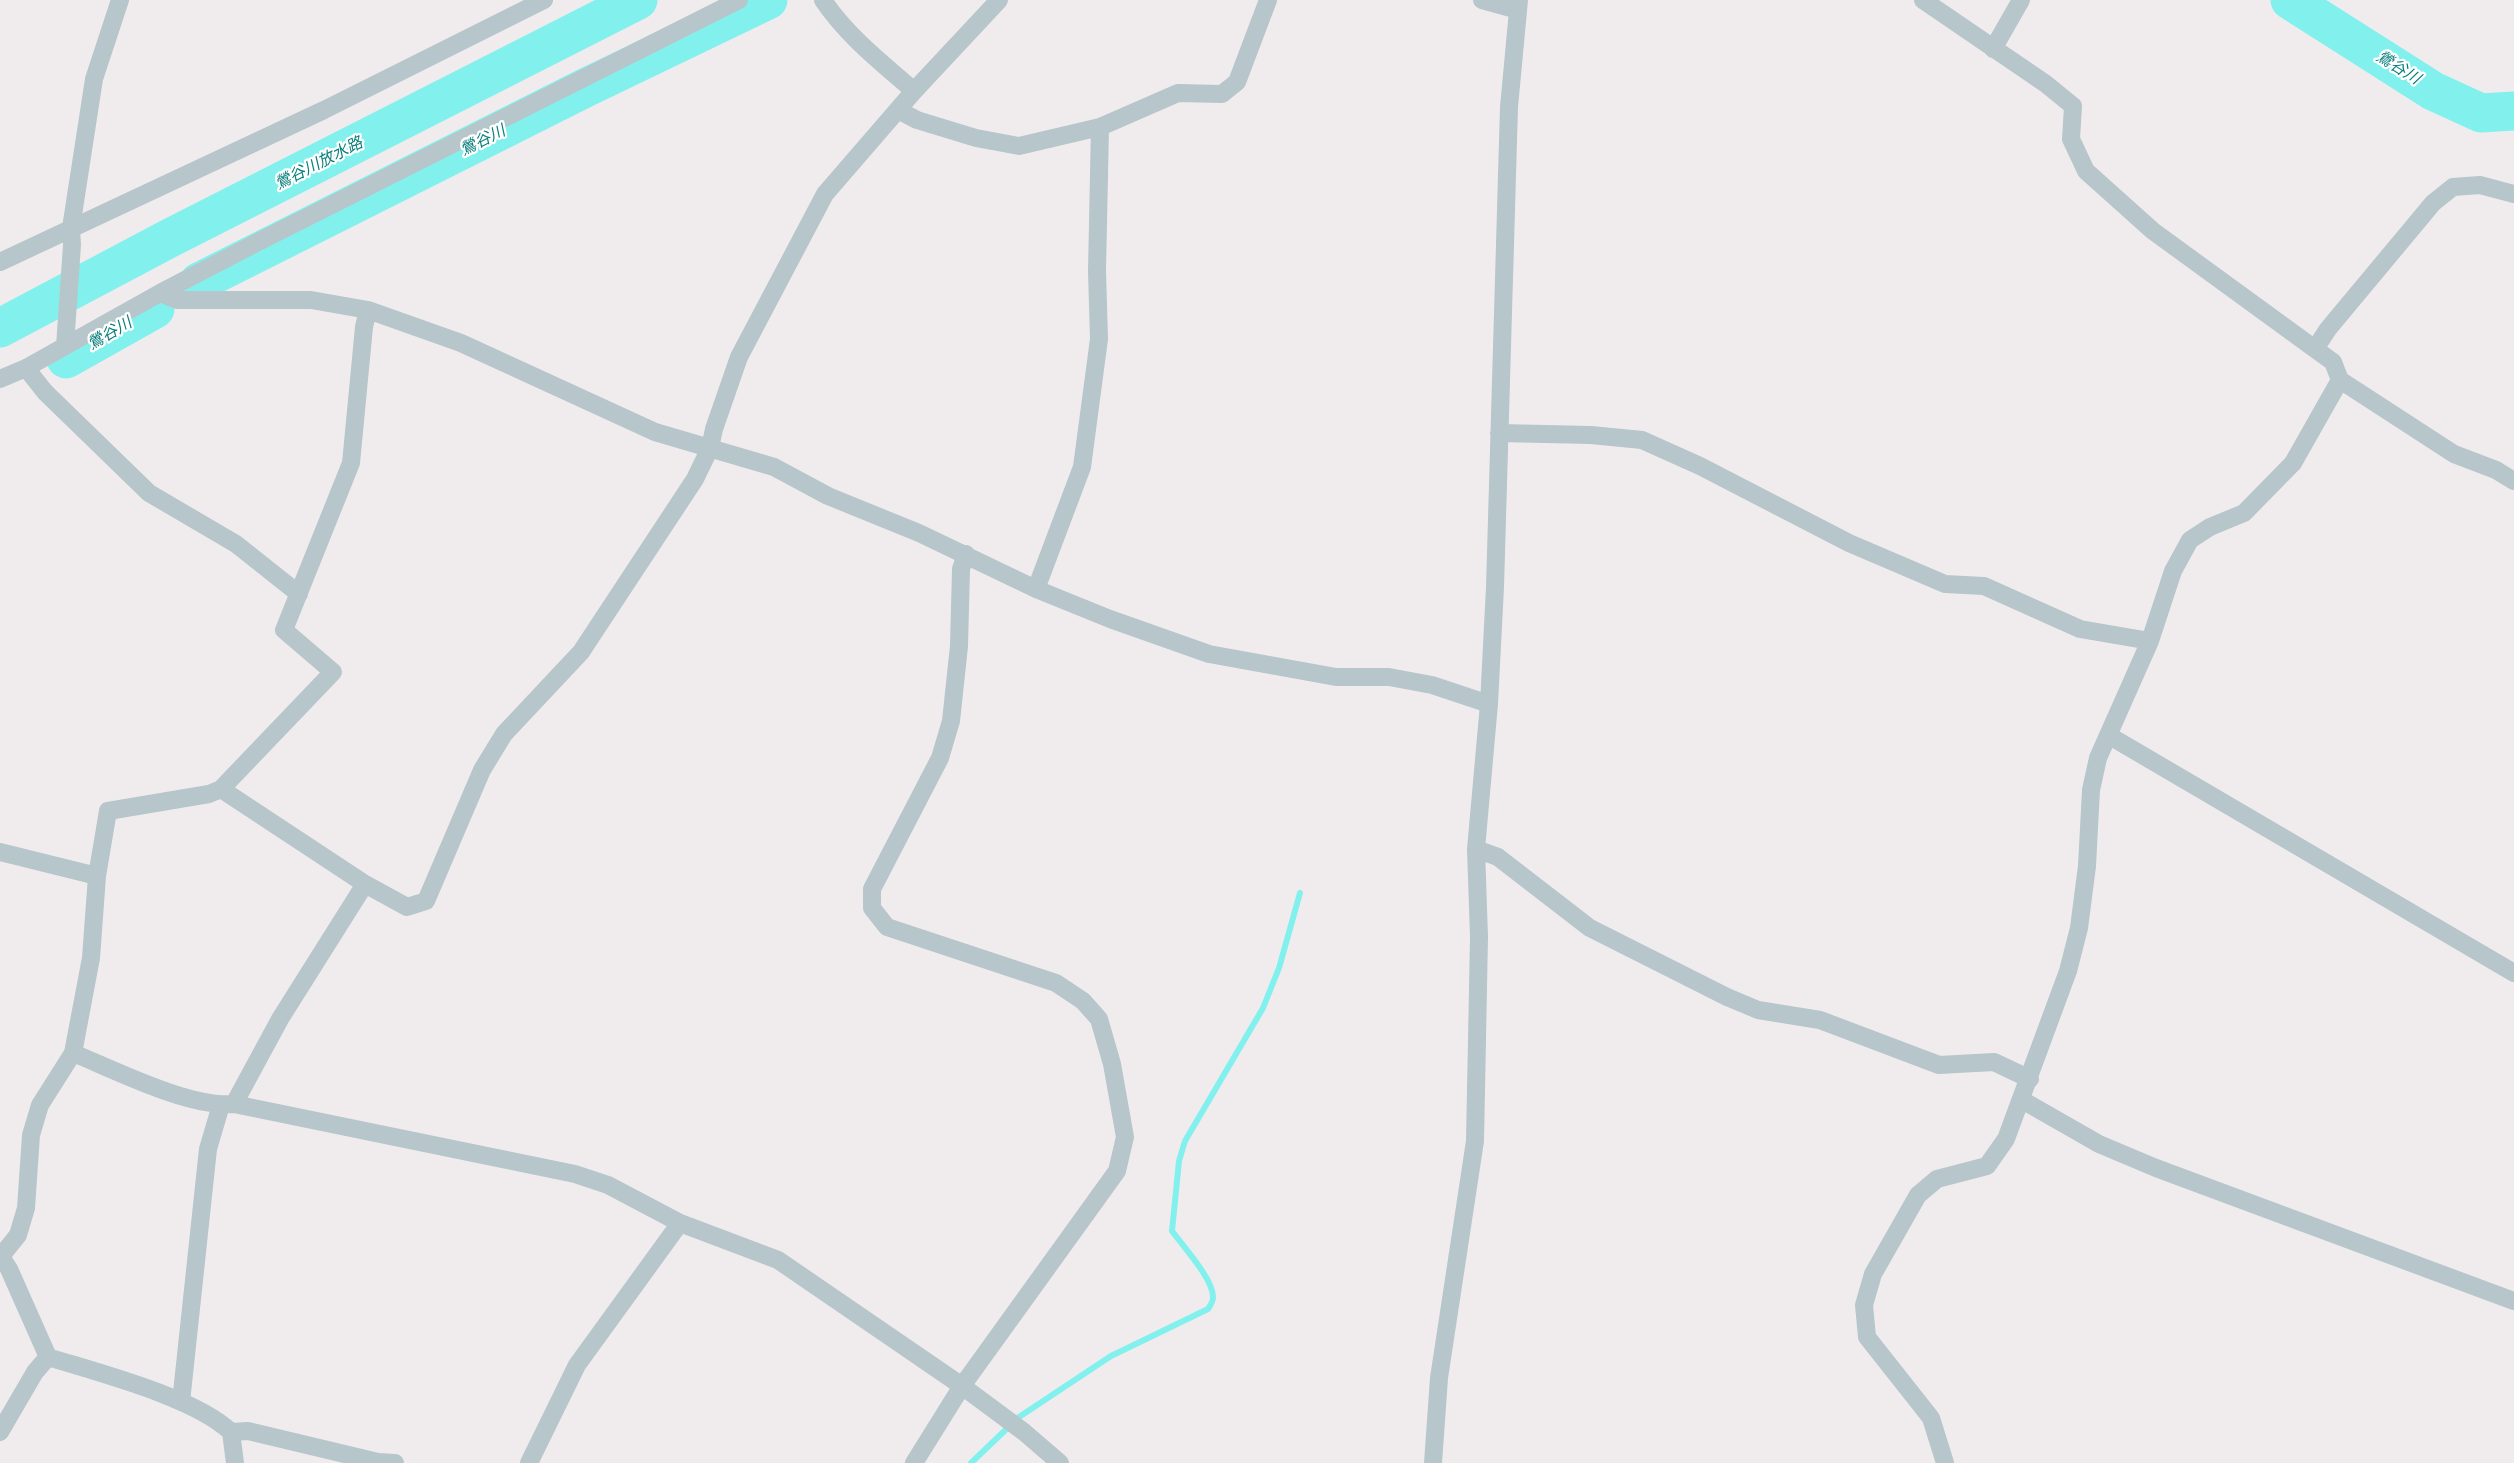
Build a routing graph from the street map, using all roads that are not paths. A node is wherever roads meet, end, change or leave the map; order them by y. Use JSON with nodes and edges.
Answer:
{"nodes":[{"id":1,"x":120,"y":0,"type":"edge"},
{"id":2,"x":544,"y":0,"type":"edge"},
{"id":3,"x":739,"y":0,"type":"edge"},
{"id":4,"x":823,"y":0,"type":"edge"},
{"id":5,"x":999,"y":0,"type":"edge"},
{"id":6,"x":1268,"y":0,"type":"edge"},
{"id":7,"x":1482,"y":0,"type":"edge"},
{"id":8,"x":1923,"y":0,"type":"edge"},
{"id":9,"x":2020,"y":0,"type":"edge"},
{"id":10,"x":1518,"y":5,"type":"edge"},
{"id":11,"x":1993,"y":49,"type":"junction"},
{"id":12,"x":914,"y":91,"type":"junction"},
{"id":13,"x":898,"y":110,"type":"junction"},
{"id":14,"x":1100,"y":127,"type":"junction"},
{"id":15,"x":2514,"y":194,"type":"edge"},
{"id":16,"x":71,"y":228,"type":"junction"},
{"id":17,"x":0,"y":262,"type":"edge"},
{"id":18,"x":160,"y":293,"type":"junction"},
{"id":19,"x":368,"y":310,"type":"junction"},
{"id":20,"x":66,"y":346,"type":"junction"},
{"id":21,"x":2315,"y":349,"type":"junction"},
{"id":22,"x":26,"y":368,"type":"junction"},
{"id":23,"x":0,"y":379,"type":"edge"},
{"id":24,"x":2340,"y":380,"type":"junction"},
{"id":25,"x":1499,"y":433,"type":"junction"},
{"id":26,"x":710,"y":448,"type":"junction"},
{"id":27,"x":2514,"y":481,"type":"edge"},
{"id":28,"x":966,"y":554,"type":"junction"},
{"id":29,"x":1036,"y":589,"type":"junction"},
{"id":30,"x":299,"y":594,"type":"junction"},
{"id":31,"x":2150,"y":641,"type":"junction"},
{"id":32,"x":1489,"y":704,"type":"junction"},
{"id":33,"x":2108,"y":735,"type":"junction"},
{"id":34,"x":221,"y":789,"type":"junction"},
{"id":35,"x":1476,"y":849,"type":"junction"},
{"id":36,"x":0,"y":852,"type":"edge"},
{"id":37,"x":97,"y":876,"type":"junction"},
{"id":38,"x":365,"y":884,"type":"junction"},
{"id":39,"x":2514,"y":973,"type":"edge"},
{"id":40,"x":73,"y":1053,"type":"junction"},
{"id":41,"x":2030,"y":1079,"type":"junction"},
{"id":42,"x":2022,"y":1100,"type":"junction"},
{"id":43,"x":227,"y":1105,"type":"junction"},
{"id":44,"x":680,"y":1223,"type":"junction"},
{"id":45,"x":0,"y":1256,"type":"edge"},
{"id":46,"x":2514,"y":1301,"type":"edge"},
{"id":47,"x":48,"y":1356,"type":"junction"},
{"id":48,"x":962,"y":1386,"type":"junction"},
{"id":49,"x":181,"y":1402,"type":"junction"},
{"id":50,"x":0,"y":1432,"type":"edge"},
{"id":51,"x":232,"y":1432,"type":"junction"},
{"id":52,"x":235,"y":1463,"type":"edge"},
{"id":53,"x":395,"y":1463,"type":"edge"},
{"id":54,"x":529,"y":1463,"type":"edge"},
{"id":55,"x":914,"y":1463,"type":"edge"},
{"id":56,"x":1060,"y":1463,"type":"edge"},
{"id":57,"x":1433,"y":1463,"type":"edge"},
{"id":58,"x":1945,"y":1463,"type":"edge"}],
"edges":[{"from":1,"to":16,"type":"street"},
{"from":2,"to":16,"type":"street"},
{"from":3,"to":18,"type":"street"},
{"from":4,"to":12,"type":"street"},
{"from":5,"to":12,"type":"street"},
{"from":6,"to":14,"type":"street"},
{"from":7,"to":10,"type":"street"},
{"from":8,"to":11,"type":"street"},
{"from":9,"to":11,"type":"street"},
{"from":10,"to":25,"type":"street"},
{"from":11,"to":21,"type":"street"},
{"from":12,"to":13,"type":"street"},
{"from":13,"to":14,"type":"street"},
{"from":13,"to":26,"type":"street"},
{"from":14,"to":29,"type":"street"},
{"from":15,"to":21,"type":"street"},
{"from":16,"to":17,"type":"street"},
{"from":16,"to":20,"type":"street"},
{"from":18,"to":19,"type":"street"},
{"from":18,"to":20,"type":"street"},
{"from":19,"to":26,"type":"street"},
{"from":19,"to":30,"type":"street"},
{"from":20,"to":22,"type":"street"},
{"from":21,"to":24,"type":"street"},
{"from":22,"to":23,"type":"street"},
{"from":22,"to":30,"type":"street"},
{"from":24,"to":27,"type":"street"},
{"from":24,"to":31,"type":"street"},
{"from":25,"to":31,"type":"street"},
{"from":25,"to":32,"type":"street"},
{"from":26,"to":28,"type":"street"},
{"from":26,"to":38,"type":"street"},
{"from":28,"to":29,"type":"street"},
{"from":28,"to":48,"type":"street"},
{"from":29,"to":32,"type":"street"},
{"from":30,"to":34,"type":"street"},
{"from":31,"to":33,"type":"street"},
{"from":32,"to":35,"type":"street"},
{"from":33,"to":39,"type":"street"},
{"from":33,"to":41,"type":"street"},
{"from":34,"to":37,"type":"street"},
{"from":34,"to":38,"type":"street"},
{"from":35,"to":41,"type":"street"},
{"from":35,"to":57,"type":"street"},
{"from":36,"to":37,"type":"street"},
{"from":37,"to":40,"type":"street"},
{"from":38,"to":43,"type":"street"},
{"from":40,"to":43,"type":"street"},
{"from":40,"to":45,"type":"street"},
{"from":41,"to":42,"type":"street"},
{"from":42,"to":46,"type":"street"},
{"from":42,"to":58,"type":"street"},
{"from":43,"to":44,"type":"street"},
{"from":43,"to":49,"type":"street"},
{"from":44,"to":48,"type":"street"},
{"from":44,"to":54,"type":"street"},
{"from":45,"to":47,"type":"street"},
{"from":47,"to":49,"type":"street"},
{"from":47,"to":50,"type":"street"},
{"from":48,"to":55,"type":"street"},
{"from":48,"to":56,"type":"street"},
{"from":49,"to":51,"type":"street"},
{"from":51,"to":52,"type":"street"},
{"from":51,"to":53,"type":"street"}]}
